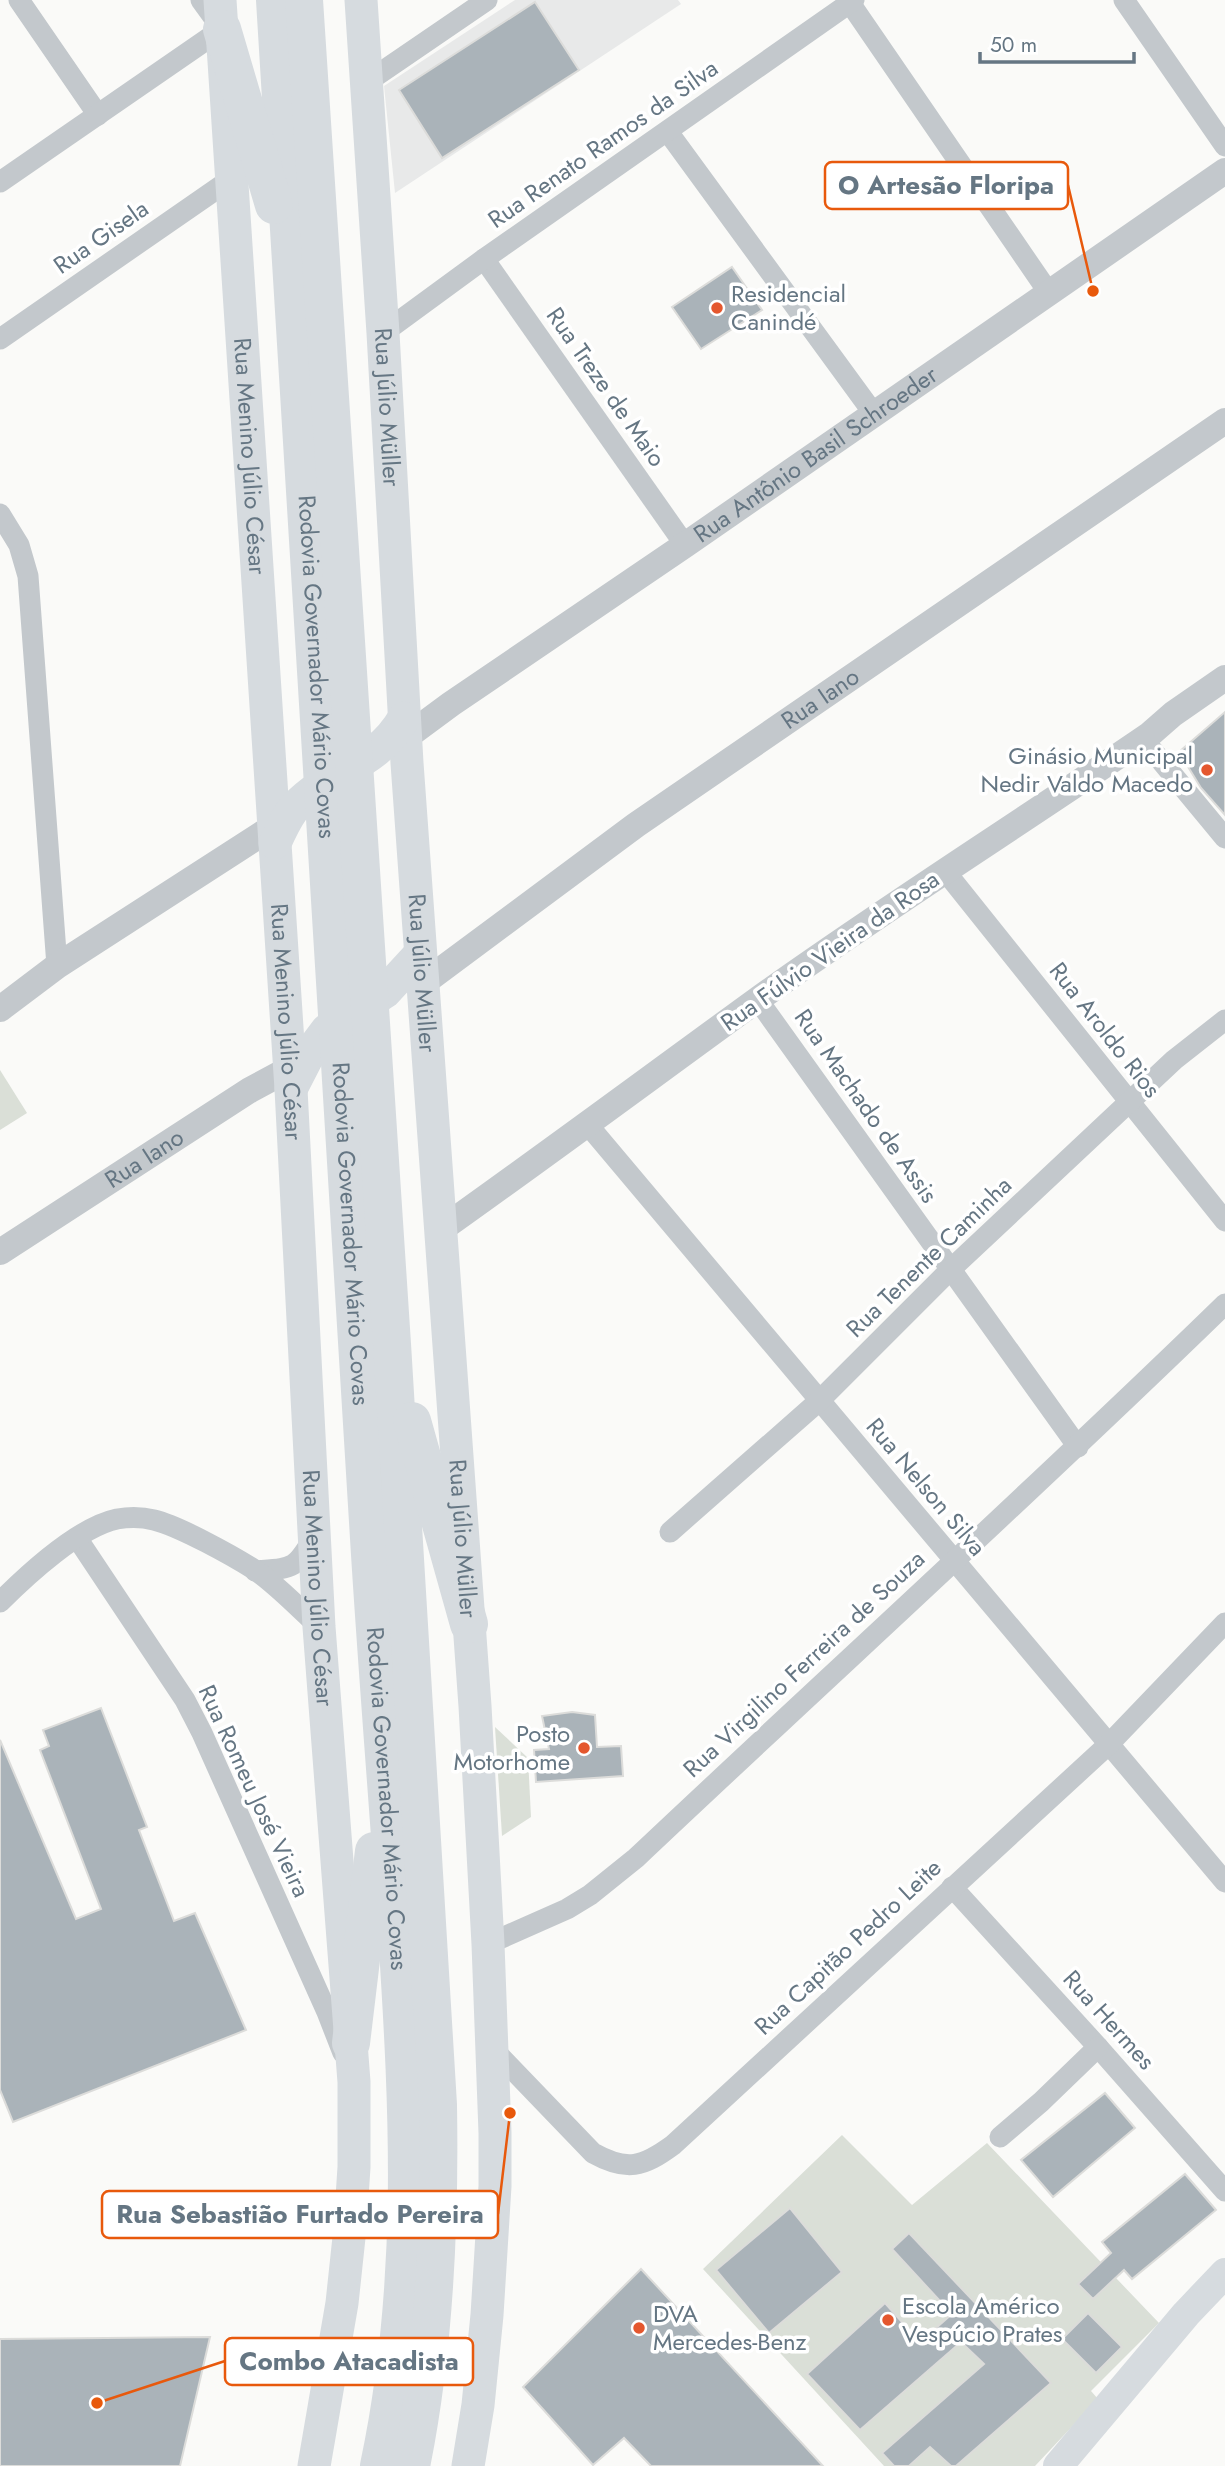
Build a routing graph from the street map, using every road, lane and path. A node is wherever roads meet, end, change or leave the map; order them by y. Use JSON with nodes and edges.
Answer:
{"nodes":[{"id":1,"x":19,"y":0,"type":"edge"},
{"id":2,"x":275,"y":0,"type":"edge"},
{"id":3,"x":304,"y":0,"type":"edge"},
{"id":4,"x":361,"y":0,"type":"edge"},
{"id":5,"x":487,"y":0,"type":"edge"},
{"id":6,"x":1124,"y":0,"type":"edge"},
{"id":7,"x":852,"y":1,"type":"edge"},
{"id":8,"x":214,"y":10,"type":"edge"},
{"id":9,"x":367,"y":82,"type":"junction"},
{"id":10,"x":98,"y":114,"type":"junction"},
{"id":11,"x":668,"y":132,"type":"junction"},
{"id":12,"x":1225,"y":146,"type":"edge"},
{"id":13,"x":1225,"y":171,"type":"edge"},
{"id":14,"x":231,"y":179,"type":"junction"},
{"id":15,"x":0,"y":182,"type":"edge"},
{"id":16,"x":484,"y":259,"type":"junction"},
{"id":17,"x":294,"y":270,"type":"junction"},
{"id":18,"x":1049,"y":293,"type":"junction"},
{"id":19,"x":383,"y":333,"type":"junction"},
{"id":20,"x":0,"y":339,"type":"edge"},
{"id":21,"x":874,"y":414,"type":"junction"},
{"id":22,"x":1225,"y":421,"type":"edge"},
{"id":23,"x":0,"y":514,"type":"edge"},
{"id":24,"x":685,"y":545,"type":"junction"},
{"id":25,"x":1225,"y":678,"type":"edge"},
{"id":26,"x":1143,"y":739,"type":"junction"},
{"id":27,"x":405,"y":740,"type":"junction"},
{"id":28,"x":340,"y":767,"type":"junction"},
{"id":29,"x":271,"y":783,"type":"junction"},
{"id":30,"x":274,"y":834,"type":"junction"},
{"id":31,"x":1225,"y":838,"type":"edge"},
{"id":32,"x":945,"y":871,"type":"junction"},
{"id":33,"x":57,"y":966,"type":"junction"},
{"id":34,"x":422,"y":980,"type":"junction"},
{"id":35,"x":758,"y":1000,"type":"junction"},
{"id":36,"x":0,"y":1009,"type":"edge"},
{"id":37,"x":355,"y":1017,"type":"junction"},
{"id":38,"x":286,"y":1020,"type":"junction"},
{"id":39,"x":1225,"y":1020,"type":"edge"},
{"id":40,"x":290,"y":1079,"type":"junction"},
{"id":41,"x":1129,"y":1103,"type":"junction"},
{"id":42,"x":588,"y":1125,"type":"junction"},
{"id":43,"x":1225,"y":1221,"type":"edge"},
{"id":44,"x":439,"y":1231,"type":"junction"},
{"id":45,"x":0,"y":1252,"type":"edge"},
{"id":46,"x":950,"y":1270,"type":"junction"},
{"id":47,"x":1225,"y":1304,"type":"edge"},
{"id":48,"x":392,"y":1344,"type":"junction"},
{"id":49,"x":819,"y":1401,"type":"junction"},
{"id":50,"x":1078,"y":1447,"type":"junction"},
{"id":51,"x":670,"y":1532,"type":"dead end"},
{"id":52,"x":314,"y":1536,"type":"junction"},
{"id":53,"x":77,"y":1538,"type":"junction"},
{"id":54,"x":953,"y":1560,"type":"junction"},
{"id":55,"x":256,"y":1571,"type":"junction"},
{"id":56,"x":0,"y":1602,"type":"edge"},
{"id":57,"x":1225,"y":1623,"type":"edge"},
{"id":58,"x":469,"y":1624,"type":"junction"},
{"id":59,"x":319,"y":1627,"type":"junction"},
{"id":60,"x":1109,"y":1744,"type":"junction"},
{"id":61,"x":385,"y":1755,"type":"junction"},
{"id":62,"x":1225,"y":1882,"type":"edge"},
{"id":63,"x":952,"y":1887,"type":"junction"},
{"id":64,"x":488,"y":1944,"type":"junction"},
{"id":65,"x":351,"y":2043,"type":"junction"},
{"id":66,"x":1098,"y":2047,"type":"junction"},
{"id":67,"x":492,"y":2048,"type":"junction"},
{"id":68,"x":354,"y":2082,"type":"junction"},
{"id":69,"x":1000,"y":2137,"type":"dead end"},
{"id":70,"x":1225,"y":2191,"type":"edge"},
{"id":71,"x":1225,"y":2273,"type":"edge"},
{"id":72,"x":314,"y":2466,"type":"edge"},
{"id":73,"x":379,"y":2466,"type":"edge"},
{"id":74,"x":411,"y":2466,"type":"edge"},
{"id":75,"x":468,"y":2466,"type":"edge"},
{"id":76,"x":1058,"y":2466,"type":"edge"}],
"edges":[{"from":1,"to":10,"type":"street"},
{"from":2,"to":17,"type":"highway","name":"Rodovia Governador Mário Covas"},
{"from":3,"to":28,"type":"highway","name":"Rodovia Governador Mário Covas"},
{"from":4,"to":9,"type":"main road","name":"Rua Júlio Müller"},
{"from":5,"to":9,"type":"street"},
{"from":6,"to":12,"type":"street"},
{"from":7,"to":11,"type":"street","name":"Rua Renato Ramos da Silva"},
{"from":7,"to":18,"type":"street"},
{"from":8,"to":10,"type":"street"},
{"from":8,"to":14,"type":"main road","name":"Rua Menino Júlio César"},
{"from":8,"to":17,"type":"highway"},
{"from":9,"to":19,"type":"main road","name":"Rua Júlio Müller"},
{"from":10,"to":15,"type":"street"},
{"from":11,"to":16,"type":"street","name":"Rua Renato Ramos da Silva"},
{"from":11,"to":21,"type":"street"},
{"from":13,"to":18,"type":"street","name":"Rua Antônio Basil Schroeder"},
{"from":14,"to":20,"type":"street","name":"Rua Gisela"},
{"from":14,"to":29,"type":"main road","name":"Rua Menino Júlio César"},
{"from":16,"to":19,"type":"street","name":"Rua Renato Ramos da Silva"},
{"from":16,"to":24,"type":"street","name":"Rua Treze de Maio"},
{"from":17,"to":28,"type":"highway","name":"Rodovia Governador Mário Covas"},
{"from":18,"to":21,"type":"street","name":"Rua Antônio Basil Schroeder"},
{"from":19,"to":27,"type":"main road","name":"Rua Júlio Müller"},
{"from":21,"to":24,"type":"street","name":"Rua Antônio Basil Schroeder"},
{"from":22,"to":34,"type":"street","name":"Rua Iano"},
{"from":23,"to":33,"type":"street"},
{"from":24,"to":27,"type":"street","name":"Rua Antônio Basil Schroeder"},
{"from":25,"to":26,"type":"street","name":"Rua Fúlvio Vieira da Rosa"},
{"from":26,"to":31,"type":"street"},
{"from":26,"to":32,"type":"street","name":"Rua Fúlvio Vieira da Rosa"},
{"from":27,"to":28,"type":"main road","name":"Rua Antônio Basil Schroeder"},
{"from":27,"to":34,"type":"main road","name":"Rua Júlio Müller"},
{"from":28,"to":29,"type":"main road"},
{"from":28,"to":30,"type":"main road","name":"Rua Antônio Basil Schroeder"},
{"from":28,"to":37,"type":"highway","name":"Rodovia Governador Mário Covas"},
{"from":29,"to":30,"type":"main road","name":"Rua Menino Júlio César"},
{"from":30,"to":33,"type":"street","name":"Rua Antônio Basil Schroeder"},
{"from":30,"to":38,"type":"main road","name":"Rua Menino Júlio César"},
{"from":32,"to":35,"type":"street","name":"Rua Fúlvio Vieira da Rosa"},
{"from":32,"to":41,"type":"street","name":"Rua Aroldo Rios"},
{"from":33,"to":36,"type":"street","name":"Rua Antônio Basil Schroeder"},
{"from":34,"to":37,"type":"main road","name":"Rua Iano"},
{"from":34,"to":44,"type":"main road","name":"Rua Júlio Müller"},
{"from":35,"to":42,"type":"street","name":"Rua Fúlvio Vieira da Rosa"},
{"from":35,"to":46,"type":"street","name":"Rua Machado de Assis"},
{"from":37,"to":38,"type":"main road"},
{"from":37,"to":40,"type":"main road","name":"Rua Iano"},
{"from":37,"to":48,"type":"highway","name":"Rodovia Governador Mário Covas"},
{"from":37,"to":61,"type":"highway","name":"Rodovia Governador Mário Covas"},
{"from":38,"to":40,"type":"main road","name":"Rua Menino Júlio César"},
{"from":39,"to":41,"type":"street","name":"Rua Tenente Caminha"},
{"from":40,"to":45,"type":"street","name":"Rua Iano"},
{"from":40,"to":52,"type":"main road","name":"Rua Menino Júlio César"},
{"from":41,"to":43,"type":"street","name":"Rua Aroldo Rios"},
{"from":41,"to":46,"type":"street","name":"Rua Tenente Caminha"},
{"from":42,"to":44,"type":"street","name":"Rua Fúlvio Vieira da Rosa"},
{"from":42,"to":49,"type":"street","name":"Rua Nelson Silva"},
{"from":44,"to":58,"type":"main road","name":"Rua Júlio Müller"},
{"from":46,"to":49,"type":"street","name":"Rua Tenente Caminha"},
{"from":46,"to":50,"type":"street","name":"Rua Machado de Assis"},
{"from":47,"to":50,"type":"street","name":"Rua Virgilino Ferreira de Souza"},
{"from":48,"to":58,"type":"highway"},
{"from":48,"to":74,"type":"highway","name":"Rodovia Governador Mário Covas"},
{"from":49,"to":51,"type":"street","name":"Rua Tenente Caminha"},
{"from":49,"to":54,"type":"street","name":"Rua Nelson Silva"},
{"from":50,"to":54,"type":"street","name":"Rua Virgilino Ferreira de Souza"},
{"from":52,"to":55,"type":"street"},
{"from":52,"to":59,"type":"main road","name":"Rua Menino Júlio César"},
{"from":53,"to":55,"type":"street"},
{"from":53,"to":56,"type":"street"},
{"from":53,"to":68,"type":"street","name":"Rua Romeu José Vieira"},
{"from":54,"to":60,"type":"street","name":"Rua Nelson Silva"},
{"from":54,"to":64,"type":"street","name":"Rua Virgilino Ferreira de Souza"},
{"from":55,"to":59,"type":"street"},
{"from":57,"to":60,"type":"street","name":"Rua Capitão Pedro Leite"},
{"from":58,"to":64,"type":"main road","name":"Rua Júlio Müller"},
{"from":59,"to":65,"type":"main road","name":"Rua Menino Júlio César"},
{"from":60,"to":62,"type":"street","name":"Rua Nelson Silva"},
{"from":60,"to":63,"type":"street","name":"Rua Capitão Pedro Leite"},
{"from":61,"to":65,"type":"highway"},
{"from":61,"to":73,"type":"highway","name":"Rodovia Governador Mário Covas"},
{"from":63,"to":66,"type":"street","name":"Rua Hermes"},
{"from":63,"to":67,"type":"street","name":"Rua Capitão Pedro Leite"},
{"from":64,"to":67,"type":"main road","name":"Rua Júlio Müller"},
{"from":65,"to":68,"type":"main road","name":"Rua Menino Júlio César"},
{"from":66,"to":69,"type":"street"},
{"from":66,"to":70,"type":"street","name":"Rua Hermes"},
{"from":67,"to":75,"type":"main road","name":"Rua Júlio Müller"},
{"from":68,"to":72,"type":"main road","name":"Rua Menino Júlio César"},
{"from":71,"to":76,"type":"main road"}]}
